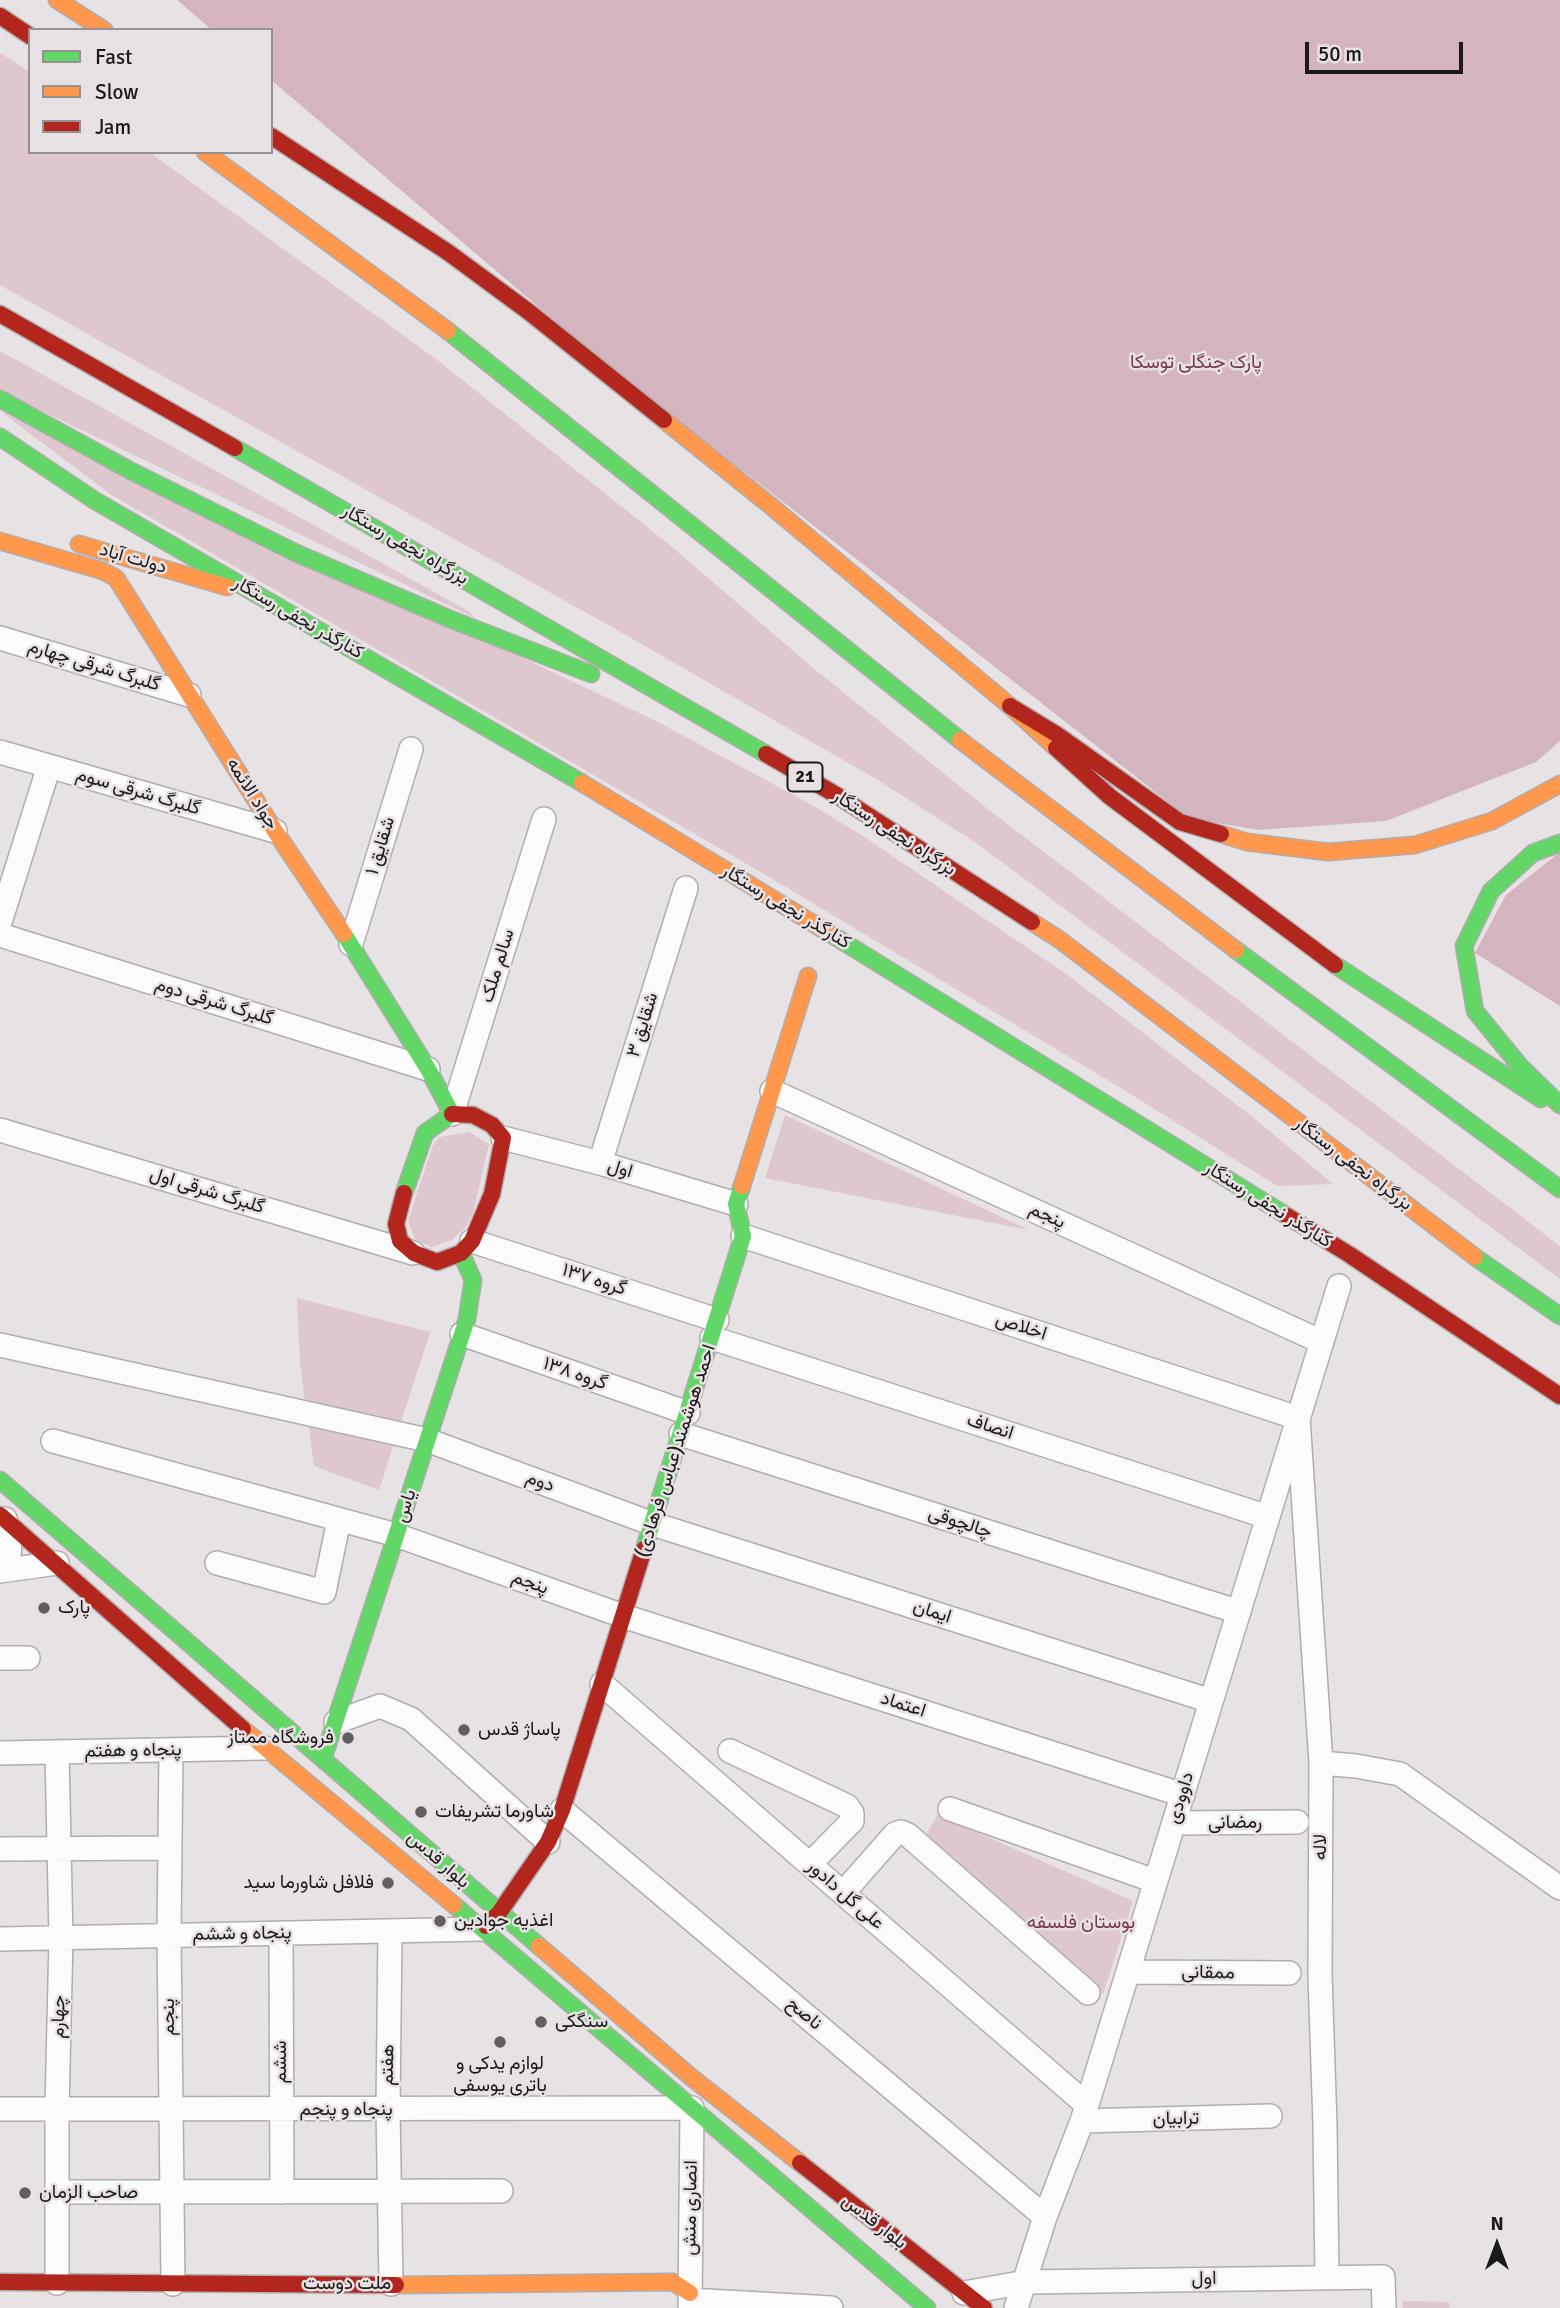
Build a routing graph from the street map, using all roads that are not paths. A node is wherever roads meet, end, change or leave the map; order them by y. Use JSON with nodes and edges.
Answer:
{"nodes":[{"id":1,"x":57,"y":0,"type":"edge"},
{"id":2,"x":0,"y":16,"type":"edge"},
{"id":3,"x":101,"y":28,"type":"edge"},
{"id":4,"x":28,"y":35,"type":"edge"},
{"id":5,"x":273,"y":137,"type":"edge"},
{"id":6,"x":208,"y":154,"type":"edge"},
{"id":7,"x":0,"y":314,"type":"edge"},
{"id":8,"x":0,"y":399,"type":"edge"},
{"id":9,"x":0,"y":437,"type":"edge"},
{"id":10,"x":68,"y":540,"type":"dead end"},
{"id":11,"x":0,"y":541,"type":"edge"},
{"id":12,"x":265,"y":598,"type":"junction"},
{"id":13,"x":0,"y":638,"type":"edge"},
{"id":14,"x":189,"y":695,"type":"junction"},
{"id":15,"x":1010,"y":706,"type":"junction"},
{"id":16,"x":709,"y":721,"type":"junction"},
{"id":17,"x":411,"y":749,"type":"dead end"},
{"id":18,"x":0,"y":752,"type":"edge"},
{"id":19,"x":49,"y":766,"type":"junction"},
{"id":20,"x":1560,"y":784,"type":"edge"},
{"id":21,"x":544,"y":819,"type":"dead end"},
{"id":22,"x":275,"y":831,"type":"junction"},
{"id":23,"x":1560,"y":843,"type":"edge"},
{"id":24,"x":686,"y":888,"type":"dead end"},
{"id":25,"x":0,"y":922,"type":"edge"},
{"id":26,"x":0,"y":935,"type":"edge"},
{"id":27,"x":351,"y":944,"type":"junction"},
{"id":28,"x":808,"y":976,"type":"dead end"},
{"id":29,"x":428,"y":1069,"type":"junction"},
{"id":30,"x":772,"y":1091,"type":"junction"},
{"id":31,"x":1560,"y":1105,"type":"edge"},
{"id":32,"x":1560,"y":1111,"type":"edge"},
{"id":33,"x":452,"y":1114,"type":"junction"},
{"id":34,"x":0,"y":1130,"type":"edge"},
{"id":35,"x":503,"y":1138,"type":"junction"},
{"id":36,"x":600,"y":1163,"type":"junction"},
{"id":37,"x":1560,"y":1189,"type":"edge"},
{"id":38,"x":736,"y":1204,"type":"junction"},
{"id":39,"x":743,"y":1236,"type":"junction"},
{"id":40,"x":467,"y":1247,"type":"junction"},
{"id":41,"x":414,"y":1253,"type":"junction"},
{"id":42,"x":1339,"y":1286,"type":"dead end"},
{"id":43,"x":1560,"y":1316,"type":"edge"},
{"id":44,"x":714,"y":1329,"type":"junction"},
{"id":45,"x":462,"y":1334,"type":"junction"},
{"id":46,"x":1322,"y":1342,"type":"junction"},
{"id":47,"x":0,"y":1345,"type":"edge"},
{"id":48,"x":1560,"y":1396,"type":"edge"},
{"id":49,"x":1298,"y":1418,"type":"junction"},
{"id":50,"x":684,"y":1424,"type":"junction"},
{"id":51,"x":427,"y":1440,"type":"junction"},
{"id":52,"x":53,"y":1441,"type":"dead end"},
{"id":53,"x":0,"y":1480,"type":"edge"},
{"id":54,"x":2,"y":1517,"type":"edge"},
{"id":55,"x":1268,"y":1517,"type":"junction"},
{"id":56,"x":339,"y":1520,"type":"junction"},
{"id":57,"x":653,"y":1524,"type":"junction"},
{"id":58,"x":396,"y":1535,"type":"junction"},
{"id":59,"x":57,"y":1563,"type":"junction"},
{"id":60,"x":217,"y":1563,"type":"dead end"},
{"id":61,"x":4,"y":1571,"type":"edge"},
{"id":62,"x":1239,"y":1612,"type":"junction"},
{"id":63,"x":624,"y":1616,"type":"junction"},
{"id":64,"x":0,"y":1658,"type":"edge"},
{"id":65,"x":27,"y":1658,"type":"dead end"},
{"id":66,"x":602,"y":1684,"type":"junction"},
{"id":67,"x":1212,"y":1701,"type":"junction"},
{"id":68,"x":336,"y":1722,"type":"junction"},
{"id":69,"x":265,"y":1748,"type":"junction"},
{"id":70,"x":171,"y":1750,"type":"junction"},
{"id":71,"x":730,"y":1751,"type":"dead end"},
{"id":72,"x":57,"y":1752,"type":"junction"},
{"id":73,"x":0,"y":1753,"type":"edge"},
{"id":74,"x":323,"y":1759,"type":"junction"},
{"id":75,"x":1321,"y":1763,"type":"junction"},
{"id":76,"x":1183,"y":1794,"type":"junction"},
{"id":77,"x":950,"y":1809,"type":"dead end"},
{"id":78,"x":562,"y":1810,"type":"junction"},
{"id":79,"x":1297,"y":1822,"type":"dead end"},
{"id":80,"x":1174,"y":1823,"type":"junction"},
{"id":81,"x":548,"y":1842,"type":"junction"},
{"id":82,"x":0,"y":1849,"type":"edge"},
{"id":83,"x":59,"y":1849,"type":"junction"},
{"id":84,"x":170,"y":1849,"type":"junction"},
{"id":85,"x":810,"y":1864,"type":"junction"},
{"id":86,"x":1155,"y":1881,"type":"junction"},
{"id":87,"x":1560,"y":1888,"type":"edge"},
{"id":88,"x":843,"y":1893,"type":"junction"},
{"id":89,"x":491,"y":1921,"type":"junction"},
{"id":90,"x":390,"y":1931,"type":"junction"},
{"id":91,"x":281,"y":1933,"type":"junction"},
{"id":92,"x":169,"y":1935,"type":"junction"},
{"id":93,"x":61,"y":1938,"type":"junction"},
{"id":94,"x":0,"y":1939,"type":"edge"},
{"id":95,"x":1128,"y":1972,"type":"junction"},
{"id":96,"x":1289,"y":1973,"type":"dead end"},
{"id":97,"x":1088,"y":1993,"type":"dead end"},
{"id":98,"x":57,"y":2108,"type":"junction"},
{"id":99,"x":692,"y":2108,"type":"junction"},
{"id":100,"x":0,"y":2109,"type":"edge"},
{"id":101,"x":170,"y":2109,"type":"junction"},
{"id":102,"x":388,"y":2109,"type":"junction"},
{"id":103,"x":281,"y":2110,"type":"junction"},
{"id":104,"x":1085,"y":2113,"type":"junction"},
{"id":105,"x":1270,"y":2116,"type":"dead end"},
{"id":106,"x":501,"y":2191,"type":"dead end"},
{"id":107,"x":58,"y":2192,"type":"junction"},
{"id":108,"x":171,"y":2192,"type":"junction"},
{"id":109,"x":282,"y":2192,"type":"junction"},
{"id":110,"x":389,"y":2192,"type":"junction"},
{"id":111,"x":1045,"y":2217,"type":"junction"},
{"id":112,"x":1327,"y":2277,"type":"junction"},
{"id":113,"x":0,"y":2282,"type":"edge"},
{"id":114,"x":57,"y":2283,"type":"junction"},
{"id":115,"x":1026,"y":2283,"type":"junction"},
{"id":116,"x":173,"y":2284,"type":"junction"},
{"id":117,"x":391,"y":2284,"type":"junction"},
{"id":118,"x":958,"y":2297,"type":"junction"},
{"id":119,"x":690,"y":2303,"type":"edge"},
{"id":120,"x":831,"y":2308,"type":"edge"},
{"id":121,"x":927,"y":2308,"type":"edge"},
{"id":122,"x":984,"y":2308,"type":"edge"},
{"id":123,"x":1016,"y":2308,"type":"edge"},
{"id":124,"x":1384,"y":2308,"type":"edge"}],
"edges":[{"from":1,"to":3,"type":"main road"},
{"from":2,"to":4,"type":"main road"},
{"from":5,"to":15,"type":"main road"},
{"from":6,"to":37,"type":"main road"},
{"from":7,"to":16,"type":"main road","name":"بزرگراه نجفی رستگار","number":"21"},
{"from":8,"to":16,"type":"main road"},
{"from":9,"to":12,"type":"main road","name":"کنارگذر نجفی رستگار"},
{"from":10,"to":12,"type":"main road","name":"دولت آباد"},
{"from":11,"to":14,"type":"main road","name":"جواد الائمه"},
{"from":12,"to":48,"type":"main road","name":"کنارگذر نجفی رستگار"},
{"from":13,"to":14,"type":"street","name":"گلبرگ شرقی چهارم"},
{"from":14,"to":22,"type":"main road","name":"جواد الائمه"},
{"from":15,"to":20,"type":"main road"},
{"from":15,"to":32,"type":"main road"},
{"from":16,"to":43,"type":"main road","name":"بزرگراه نجفی رستگار","number":"21"},
{"from":17,"to":27,"type":"street","name":"شقایق ۱"},
{"from":18,"to":19,"type":"street","name":"گلبرگ شرقی سوم"},
{"from":19,"to":22,"type":"street","name":"گلبرگ شرقی سوم"},
{"from":19,"to":25,"type":"street"},
{"from":21,"to":33,"type":"street","name":"سالم ملک"},
{"from":22,"to":27,"type":"main road","name":"جواد الائمه"},
{"from":23,"to":31,"type":"main road"},
{"from":24,"to":36,"type":"street","name":"شقایق ۳"},
{"from":26,"to":29,"type":"street","name":"گلبرگ شرقی دوم"},
{"from":27,"to":29,"type":"main road","name":"جواد الائمه"},
{"from":28,"to":30,"type":"main road"},
{"from":29,"to":33,"type":"main road","name":"جواد الائمه"},
{"from":30,"to":38,"type":"main road"},
{"from":30,"to":46,"type":"street","name":"پنجم"},
{"from":33,"to":35,"type":"main road"},
{"from":33,"to":41,"type":"main road"},
{"from":34,"to":41,"type":"street","name":"گلبرگ شرقی اول"},
{"from":35,"to":36,"type":"street","name":"اول"},
{"from":35,"to":40,"type":"main road"},
{"from":36,"to":38,"type":"street","name":"اول"},
{"from":38,"to":39,"type":"main road","name":"احمد هوشمند(عباس فرهادی)"},
{"from":39,"to":44,"type":"main road","name":"احمد هوشمند(عباس فرهادی)"},
{"from":39,"to":49,"type":"street","name":"اخلاص"},
{"from":40,"to":41,"type":"main road"},
{"from":40,"to":44,"type":"street","name":"گروه ۱۳۷"},
{"from":40,"to":45,"type":"main road","name":"یاس"},
{"from":42,"to":46,"type":"street","name":"داوودی"},
{"from":44,"to":50,"type":"main road","name":"احمد هوشمند(عباس فرهادی)"},
{"from":44,"to":55,"type":"street","name":"انصاف"},
{"from":45,"to":50,"type":"street","name":"گروه ۱۳۸"},
{"from":45,"to":51,"type":"main road","name":"یاس"},
{"from":46,"to":49,"type":"street","name":"داوودی"},
{"from":47,"to":51,"type":"street","name":"دوم"},
{"from":49,"to":55,"type":"street","name":"داوودی"},
{"from":49,"to":75,"type":"street","name":"لاله"},
{"from":50,"to":57,"type":"main road","name":"احمد هوشمند(عباس فرهادی)"},
{"from":50,"to":62,"type":"street","name":"چالچوقی"},
{"from":51,"to":57,"type":"street","name":"دوم"},
{"from":51,"to":58,"type":"main road","name":"یاس"},
{"from":52,"to":56,"type":"street","name":"پنجم"},
{"from":53,"to":74,"type":"main road","name":"بلوار قدس"},
{"from":54,"to":59,"type":"main road","name":"بلوار قدس"},
{"from":54,"to":61,"type":"street"},
{"from":55,"to":62,"type":"street","name":"داوودی"},
{"from":56,"to":58,"type":"street","name":"پنجم"},
{"from":56,"to":60,"type":"street"},
{"from":57,"to":63,"type":"main road","name":"احمد هوشمند(عباس فرهادی)"},
{"from":57,"to":67,"type":"street","name":"ایمان"},
{"from":58,"to":63,"type":"street","name":"پنجم"},
{"from":58,"to":68,"type":"main road","name":"یاس"},
{"from":59,"to":61,"type":"street"},
{"from":59,"to":69,"type":"main road","name":"بلوار قدس"},
{"from":62,"to":67,"type":"street","name":"داوودی"},
{"from":63,"to":66,"type":"main road","name":"احمد هوشمند(عباس فرهادی)"},
{"from":63,"to":76,"type":"street","name":"اعتماد"},
{"from":64,"to":65,"type":"street"},
{"from":66,"to":78,"type":"main road","name":"احمد هوشمند(عباس فرهادی)"},
{"from":66,"to":85,"type":"street","name":"علی گل دادور"},
{"from":67,"to":76,"type":"street","name":"داوودی"},
{"from":68,"to":74,"type":"main road","name":"یاس"},
{"from":68,"to":81,"type":"street"},
{"from":69,"to":70,"type":"street","name":"پنجاه و هفتم"},
{"from":69,"to":89,"type":"main road","name":"بلوار قدس"},
{"from":70,"to":72,"type":"street","name":"پنجاه و هفتم"},
{"from":70,"to":84,"type":"street","name":"پنجم"},
{"from":71,"to":85,"type":"street"},
{"from":72,"to":73,"type":"street","name":"پنجاه و هفتم"},
{"from":72,"to":83,"type":"street","name":"چهارم"},
{"from":74,"to":89,"type":"main road","name":"بلوار قدس"},
{"from":75,"to":87,"type":"street"},
{"from":75,"to":112,"type":"street","name":"لاله"},
{"from":76,"to":80,"type":"street","name":"داوودی"},
{"from":77,"to":86,"type":"street"},
{"from":78,"to":81,"type":"main road","name":"احمد هوشمند(عباس فرهادی)"},
{"from":78,"to":111,"type":"street","name":"ناصح"},
{"from":79,"to":80,"type":"street","name":"رمضانی"},
{"from":80,"to":86,"type":"street","name":"داوودی"},
{"from":81,"to":89,"type":"main road","name":"احمد هوشمند(عباس فرهادی)"},
{"from":82,"to":83,"type":"street"},
{"from":83,"to":84,"type":"street"},
{"from":83,"to":93,"type":"street","name":"چهارم"},
{"from":84,"to":92,"type":"street","name":"پنجم"},
{"from":85,"to":88,"type":"street","name":"علی گل دادور"},
{"from":86,"to":95,"type":"street","name":"داوودی"},
{"from":88,"to":97,"type":"street"},
{"from":88,"to":104,"type":"street","name":"علی گل دادور"},
{"from":89,"to":90,"type":"street","name":"پنجاه و ششم"},
{"from":89,"to":99,"type":"main road","name":"بلوار قدس"},
{"from":89,"to":118,"type":"main road","name":"بلوار قدس"},
{"from":90,"to":91,"type":"street","name":"پنجاه و ششم"},
{"from":90,"to":102,"type":"street","name":"هفتم"},
{"from":91,"to":92,"type":"street","name":"پنجاه و ششم"},
{"from":91,"to":103,"type":"street","name":"ششم"},
{"from":92,"to":93,"type":"street","name":"پنجاه و ششم"},
{"from":92,"to":101,"type":"street","name":"پنجم"},
{"from":93,"to":94,"type":"street","name":"پنجاه و ششم"},
{"from":93,"to":98,"type":"street","name":"چهارم"},
{"from":95,"to":96,"type":"street","name":"ممقانی"},
{"from":95,"to":104,"type":"street","name":"داوودی"},
{"from":98,"to":100,"type":"street","name":"پنجاه و پنجم"},
{"from":98,"to":101,"type":"street","name":"پنجاه و پنجم"},
{"from":98,"to":107,"type":"street","name":"چهارم"},
{"from":99,"to":102,"type":"street","name":"پنجاه و پنجم"},
{"from":99,"to":119,"type":"street","name":"انصاری منش"},
{"from":99,"to":121,"type":"main road","name":"بلوار قدس"},
{"from":101,"to":103,"type":"street","name":"پنجاه و پنجم"},
{"from":101,"to":108,"type":"street","name":"پنجم"},
{"from":102,"to":103,"type":"street","name":"پنجاه و پنجم"},
{"from":102,"to":110,"type":"street","name":"هفتم"},
{"from":103,"to":109,"type":"street","name":"ششم"},
{"from":104,"to":105,"type":"street","name":"ترابیان"},
{"from":104,"to":111,"type":"street","name":"داوودی"},
{"from":106,"to":110,"type":"street"},
{"from":107,"to":108,"type":"street"},
{"from":107,"to":114,"type":"street","name":"چهارم"},
{"from":108,"to":109,"type":"street"},
{"from":108,"to":116,"type":"street","name":"پنجم"},
{"from":109,"to":110,"type":"street"},
{"from":110,"to":117,"type":"street","name":"هفتم"},
{"from":111,"to":115,"type":"street","name":"داوودی"},
{"from":112,"to":115,"type":"street","name":"اول"},
{"from":112,"to":124,"type":"street","name":"اول"},
{"from":113,"to":114,"type":"main road","name":"ملت دوست"},
{"from":114,"to":116,"type":"main road","name":"ملت دوست"},
{"from":115,"to":118,"type":"street","name":"اول"},
{"from":115,"to":123,"type":"street","name":"داوودی"},
{"from":116,"to":117,"type":"main road","name":"ملت دوست"},
{"from":117,"to":119,"type":"main road","name":"ملت دوست"},
{"from":118,"to":122,"type":"main road","name":"بلوار قدس"},
{"from":119,"to":120,"type":"street"}]}
